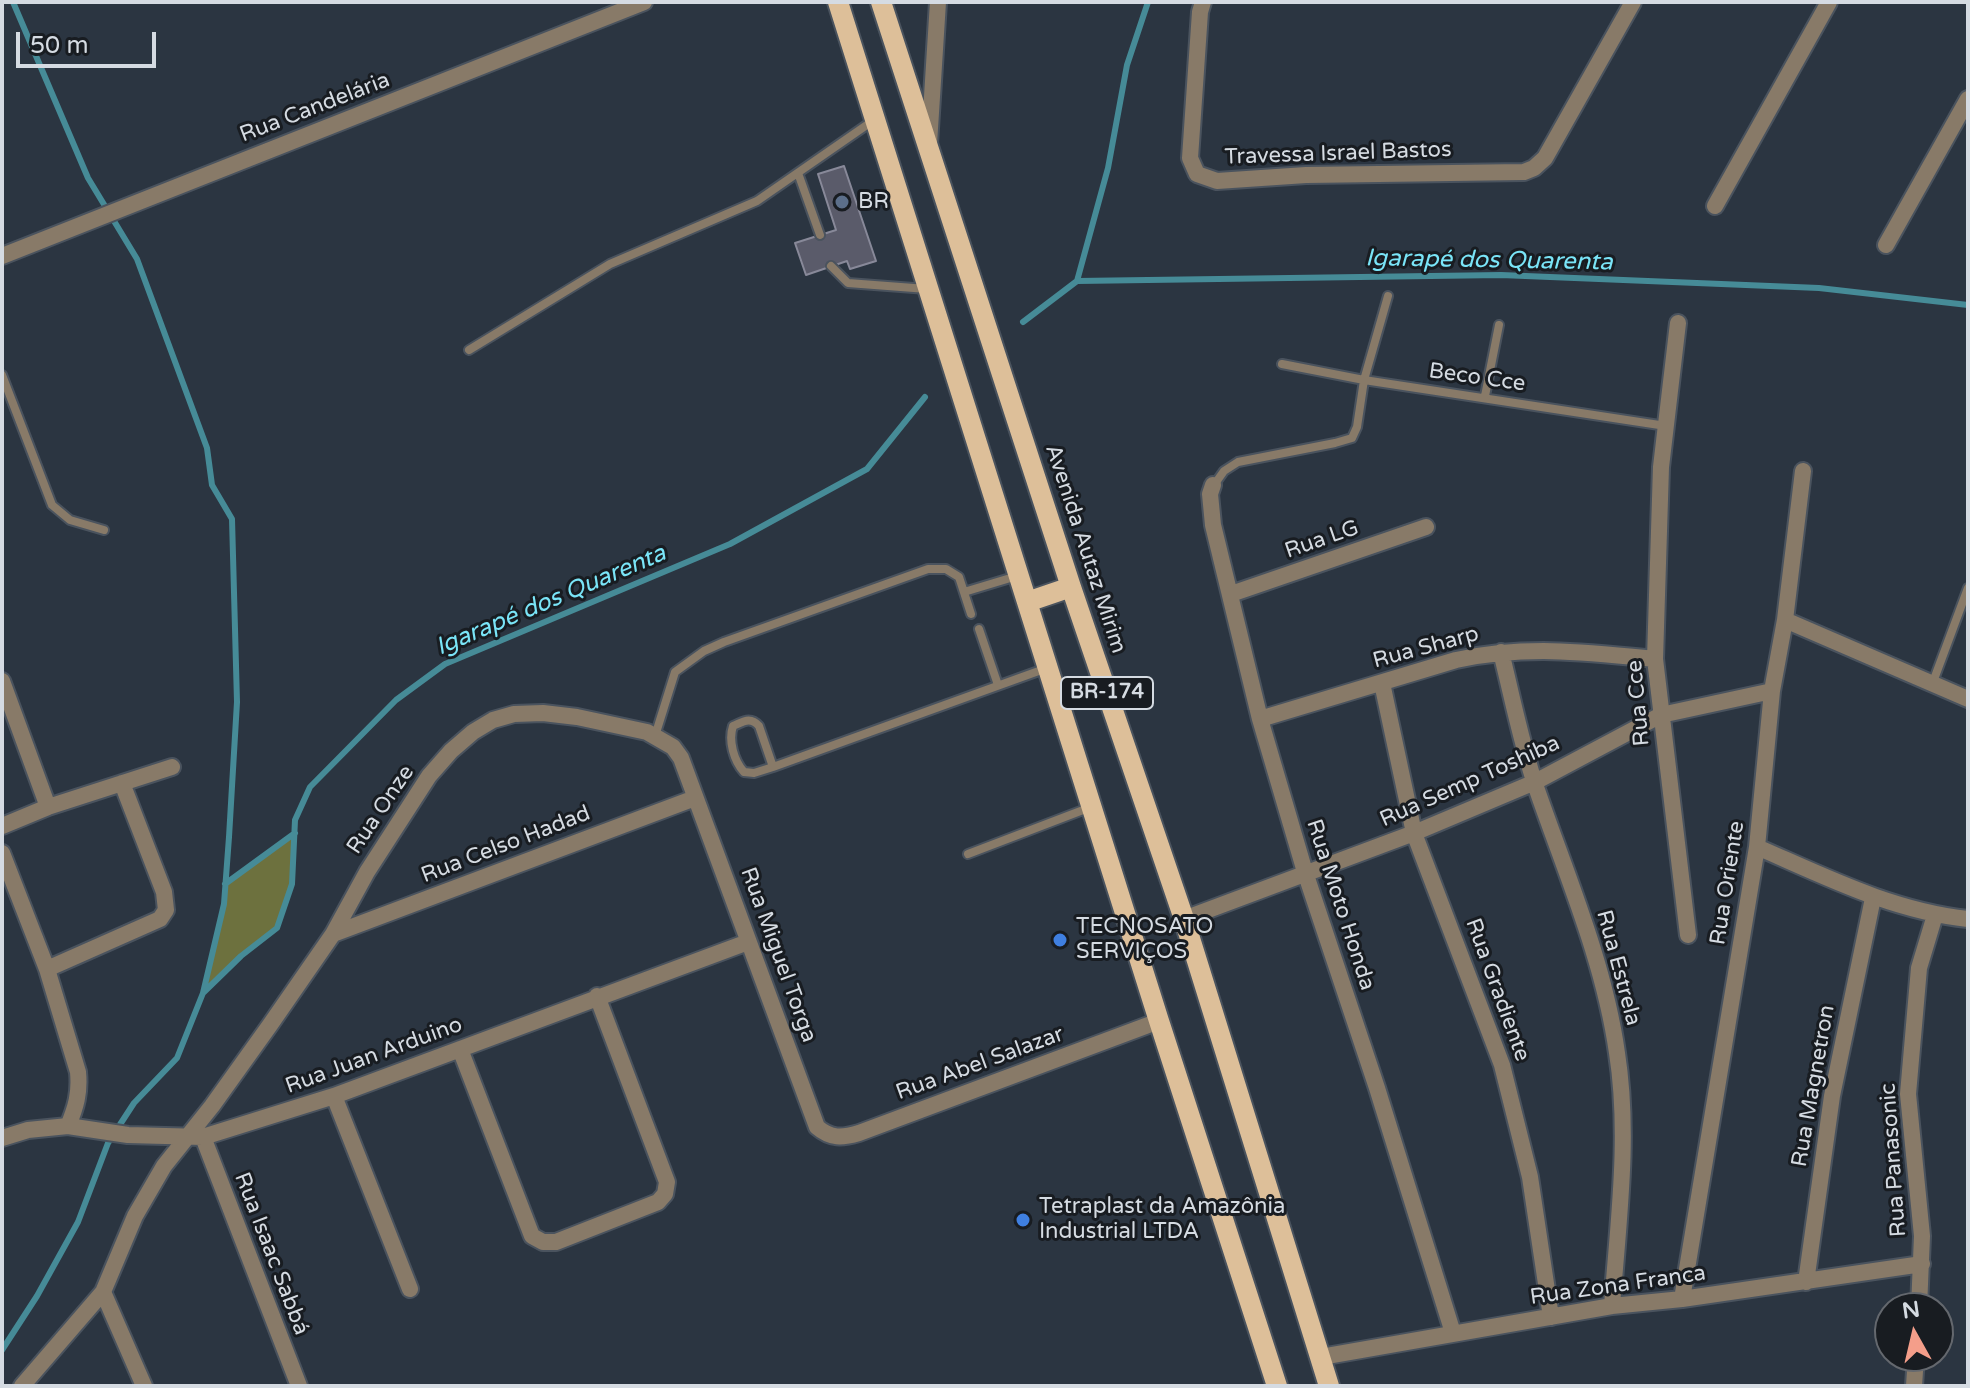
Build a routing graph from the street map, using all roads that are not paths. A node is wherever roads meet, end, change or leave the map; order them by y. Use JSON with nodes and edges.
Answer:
{"nodes":[{"id":1,"x":644,"y":2,"type":"edge"},
{"id":2,"x":838,"y":2,"type":"edge"},
{"id":3,"x":881,"y":2,"type":"edge"},
{"id":4,"x":938,"y":2,"type":"edge"},
{"id":5,"x":1633,"y":2,"type":"edge"},
{"id":6,"x":1829,"y":2,"type":"edge"},
{"id":7,"x":1201,"y":7,"type":"edge"},
{"id":8,"x":1968,"y":99,"type":"edge"},
{"id":9,"x":875,"y":120,"type":"junction"},
{"id":10,"x":929,"y":148,"type":"junction"},
{"id":11,"x":798,"y":173,"type":"junction"},
{"id":12,"x":1715,"y":206,"type":"dead end"},
{"id":13,"x":820,"y":235,"type":"dead end"},
{"id":14,"x":1886,"y":245,"type":"dead end"},
{"id":15,"x":2,"y":256,"type":"edge"},
{"id":16,"x":831,"y":266,"type":"dead end"},
{"id":17,"x":928,"y":289,"type":"junction"},
{"id":18,"x":1388,"y":296,"type":"dead end"},
{"id":19,"x":1678,"y":323,"type":"dead end"},
{"id":20,"x":1499,"y":325,"type":"dead end"},
{"id":21,"x":469,"y":350,"type":"dead end"},
{"id":22,"x":1282,"y":364,"type":"dead end"},
{"id":23,"x":2,"y":375,"type":"edge"},
{"id":24,"x":1364,"y":380,"type":"junction"},
{"id":25,"x":1485,"y":396,"type":"junction"},
{"id":26,"x":1666,"y":426,"type":"junction"},
{"id":27,"x":1803,"y":471,"type":"dead end"},
{"id":28,"x":1213,"y":485,"type":"joint"},
{"id":29,"x":1426,"y":527,"type":"dead end"},
{"id":30,"x":104,"y":530,"type":"dead end"},
{"id":31,"x":1019,"y":575,"type":"junction"},
{"id":32,"x":1071,"y":587,"type":"junction"},
{"id":33,"x":1968,"y":588,"type":"edge"},
{"id":34,"x":964,"y":592,"type":"junction"},
{"id":35,"x":1231,"y":594,"type":"junction"},
{"id":36,"x":1027,"y":602,"type":"junction"},
{"id":37,"x":971,"y":614,"type":"dead end"},
{"id":38,"x":1785,"y":620,"type":"junction"},
{"id":39,"x":979,"y":629,"type":"dead end"},
{"id":40,"x":1501,"y":652,"type":"junction"},
{"id":41,"x":1655,"y":659,"type":"junction"},
{"id":42,"x":1048,"y":668,"type":"junction"},
{"id":43,"x":2,"y":681,"type":"edge"},
{"id":44,"x":1933,"y":682,"type":"junction"},
{"id":45,"x":1382,"y":683,"type":"junction"},
{"id":46,"x":998,"y":685,"type":"junction"},
{"id":47,"x":1772,"y":691,"type":"junction"},
{"id":48,"x":1968,"y":699,"type":"edge"},
{"id":49,"x":1661,"y":715,"type":"junction"},
{"id":50,"x":1260,"y":719,"type":"junction"},
{"id":51,"x":655,"y":736,"type":"junction"},
{"id":52,"x":172,"y":767,"type":"dead end"},
{"id":53,"x":773,"y":767,"type":"junction"},
{"id":54,"x":1535,"y":782,"type":"junction"},
{"id":55,"x":122,"y":783,"type":"junction"},
{"id":56,"x":695,"y":798,"type":"junction"},
{"id":57,"x":48,"y":807,"type":"junction"},
{"id":58,"x":1092,"y":807,"type":"junction"},
{"id":59,"x":2,"y":826,"type":"edge"},
{"id":60,"x":1414,"y":833,"type":"junction"},
{"id":61,"x":1757,"y":847,"type":"junction"},
{"id":62,"x":2,"y":853,"type":"edge"},
{"id":63,"x":968,"y":854,"type":"dead end"},
{"id":64,"x":1305,"y":872,"type":"junction"},
{"id":65,"x":1873,"y":898,"type":"junction"},
{"id":66,"x":1935,"y":915,"type":"junction"},
{"id":67,"x":1184,"y":919,"type":"junction"},
{"id":68,"x":1968,"y":919,"type":"edge"},
{"id":69,"x":333,"y":934,"type":"junction"},
{"id":70,"x":1688,"y":935,"type":"dead end"},
{"id":71,"x":748,"y":942,"type":"junction"},
{"id":72,"x":47,"y":969,"type":"junction"},
{"id":73,"x":597,"y":996,"type":"junction"},
{"id":74,"x":1159,"y":1021,"type":"junction"},
{"id":75,"x":460,"y":1049,"type":"junction"},
{"id":76,"x":334,"y":1096,"type":"junction"},
{"id":77,"x":74,"y":1126,"type":"junction"},
{"id":78,"x":817,"y":1127,"type":"joint"},
{"id":79,"x":2,"y":1138,"type":"edge"},
{"id":80,"x":194,"y":1138,"type":"junction"},
{"id":81,"x":1922,"y":1264,"type":"junction"},
{"id":82,"x":1806,"y":1282,"type":"junction"},
{"id":83,"x":410,"y":1289,"type":"dead end"},
{"id":84,"x":103,"y":1292,"type":"junction"},
{"id":85,"x":1920,"y":1292,"type":"edge"},
{"id":86,"x":1682,"y":1299,"type":"junction"},
{"id":87,"x":1612,"y":1306,"type":"junction"},
{"id":88,"x":1551,"y":1317,"type":"junction"},
{"id":89,"x":1453,"y":1333,"type":"junction"},
{"id":90,"x":1321,"y":1357,"type":"junction"},
{"id":91,"x":22,"y":1386,"type":"edge"},
{"id":92,"x":144,"y":1386,"type":"edge"},
{"id":93,"x":299,"y":1386,"type":"edge"},
{"id":94,"x":1277,"y":1386,"type":"edge"},
{"id":95,"x":1329,"y":1386,"type":"edge"}],
"edges":[{"from":1,"to":15,"type":"street","name":"Rua Candelária"},
{"from":2,"to":9,"type":"main road","number":"BR-174"},
{"from":3,"to":10,"type":"main road","name":"Avenida Autaz Mirim","number":"BR-174"},
{"from":4,"to":10,"type":"street"},
{"from":5,"to":7,"type":"street","name":"Travessa Israel Bastos"},
{"from":6,"to":12,"type":"street"},
{"from":8,"to":14,"type":"street"},
{"from":9,"to":11,"type":"lane"},
{"from":9,"to":17,"type":"main road","number":"BR-174"},
{"from":10,"to":32,"type":"main road","name":"Avenida Autaz Mirim","number":"BR-174"},
{"from":11,"to":13,"type":"lane"},
{"from":11,"to":21,"type":"lane"},
{"from":16,"to":17,"type":"lane"},
{"from":17,"to":31,"type":"main road","number":"BR-174"},
{"from":18,"to":24,"type":"lane"},
{"from":19,"to":26,"type":"street","name":"Rua Cce"},
{"from":20,"to":25,"type":"lane"},
{"from":22,"to":24,"type":"lane","name":"Beco Cce"},
{"from":23,"to":30,"type":"lane"},
{"from":24,"to":25,"type":"lane","name":"Beco Cce"},
{"from":24,"to":28,"type":"lane"},
{"from":25,"to":26,"type":"lane","name":"Beco Cce"},
{"from":26,"to":41,"type":"street","name":"Rua Cce"},
{"from":27,"to":38,"type":"street","name":"Rua Oriente"},
{"from":28,"to":35,"type":"street","name":"Rua Moto Honda"},
{"from":29,"to":35,"type":"street","name":"Rua LG"},
{"from":31,"to":34,"type":"lane"},
{"from":31,"to":36,"type":"main road","number":"BR-174"},
{"from":32,"to":36,"type":"main road"},
{"from":32,"to":67,"type":"main road","name":"Avenida Autaz Mirim","number":"BR-174"},
{"from":33,"to":44,"type":"lane"},
{"from":34,"to":37,"type":"lane"},
{"from":34,"to":51,"type":"lane"},
{"from":35,"to":50,"type":"street","name":"Rua Moto Honda"},
{"from":36,"to":42,"type":"main road","number":"BR-174"},
{"from":38,"to":44,"type":"street"},
{"from":38,"to":47,"type":"street","name":"Rua Oriente"},
{"from":39,"to":46,"type":"lane"},
{"from":40,"to":41,"type":"street","name":"Rua Sharp"},
{"from":40,"to":45,"type":"street","name":"Rua Sharp"},
{"from":40,"to":54,"type":"street","name":"Rua Estrela"},
{"from":41,"to":49,"type":"street","name":"Rua Cce"},
{"from":42,"to":46,"type":"lane"},
{"from":42,"to":58,"type":"main road","number":"BR-174"},
{"from":43,"to":57,"type":"street"},
{"from":44,"to":48,"type":"street"},
{"from":45,"to":50,"type":"street","name":"Rua Sharp"},
{"from":45,"to":60,"type":"street","name":"Rua Gradiente"},
{"from":46,"to":53,"type":"lane"},
{"from":47,"to":49,"type":"street","name":"Rua Semp Toshiba"},
{"from":47,"to":61,"type":"street","name":"Rua Oriente"},
{"from":49,"to":54,"type":"street","name":"Rua Semp Toshiba"},
{"from":49,"to":70,"type":"street","name":"Rua Cce"},
{"from":50,"to":64,"type":"street","name":"Rua Moto Honda"},
{"from":51,"to":56,"type":"street","name":"Rua Onze"},
{"from":51,"to":69,"type":"street","name":"Rua Onze"},
{"from":52,"to":55,"type":"street"},
{"from":53,"to":53,"type":"lane"},
{"from":54,"to":60,"type":"street","name":"Rua Semp Toshiba"},
{"from":54,"to":87,"type":"street","name":"Rua Estrela"},
{"from":55,"to":57,"type":"street"},
{"from":55,"to":72,"type":"street"},
{"from":56,"to":69,"type":"street","name":"Rua Celso Hadad"},
{"from":56,"to":71,"type":"street","name":"Rua Miguel Torga"},
{"from":57,"to":59,"type":"street"},
{"from":58,"to":63,"type":"lane"},
{"from":58,"to":74,"type":"main road","number":"BR-174"},
{"from":60,"to":64,"type":"street","name":"Rua Semp Toshiba"},
{"from":60,"to":88,"type":"street","name":"Rua Gradiente"},
{"from":61,"to":65,"type":"street"},
{"from":61,"to":86,"type":"street","name":"Rua Oriente"},
{"from":62,"to":72,"type":"street"},
{"from":64,"to":67,"type":"street","name":"Rua Semp Toshiba"},
{"from":64,"to":89,"type":"street","name":"Rua Moto Honda"},
{"from":65,"to":66,"type":"street"},
{"from":65,"to":82,"type":"street","name":"Rua Magnetron"},
{"from":66,"to":68,"type":"street"},
{"from":66,"to":81,"type":"street","name":"Rua Panasonic"},
{"from":67,"to":90,"type":"main road","name":"Avenida Autaz Mirim","number":"BR-174"},
{"from":69,"to":80,"type":"street","name":"Rua Onze"},
{"from":71,"to":73,"type":"street","name":"Rua Juan Arduino"},
{"from":71,"to":78,"type":"street","name":"Rua Miguel Torga"},
{"from":72,"to":77,"type":"street"},
{"from":73,"to":75,"type":"street","name":"Rua Juan Arduino"},
{"from":73,"to":75,"type":"street"},
{"from":74,"to":78,"type":"street","name":"Rua Abel Salazar"},
{"from":74,"to":94,"type":"main road","number":"BR-174"},
{"from":75,"to":76,"type":"street","name":"Rua Juan Arduino"},
{"from":76,"to":80,"type":"street","name":"Rua Juan Arduino"},
{"from":76,"to":83,"type":"street"},
{"from":77,"to":79,"type":"street","name":"Rua Juan Arduino"},
{"from":77,"to":80,"type":"street","name":"Rua Juan Arduino"},
{"from":80,"to":84,"type":"street","name":"Rua Onze"},
{"from":80,"to":93,"type":"street","name":"Rua Isaac Sabbá"},
{"from":81,"to":82,"type":"street","name":"Rua Zona Franca"},
{"from":81,"to":85,"type":"street","name":"Rua Panasonic"},
{"from":82,"to":86,"type":"street","name":"Rua Zona Franca"},
{"from":84,"to":91,"type":"street","name":"Rua Onze"},
{"from":84,"to":92,"type":"street"},
{"from":86,"to":87,"type":"street","name":"Rua Zona Franca"},
{"from":87,"to":88,"type":"street","name":"Rua Zona Franca"},
{"from":88,"to":89,"type":"street","name":"Rua Zona Franca"},
{"from":89,"to":90,"type":"street","name":"Rua Zona Franca"},
{"from":90,"to":95,"type":"main road","name":"Avenida Autaz Mirim","number":"BR-174"}]}
